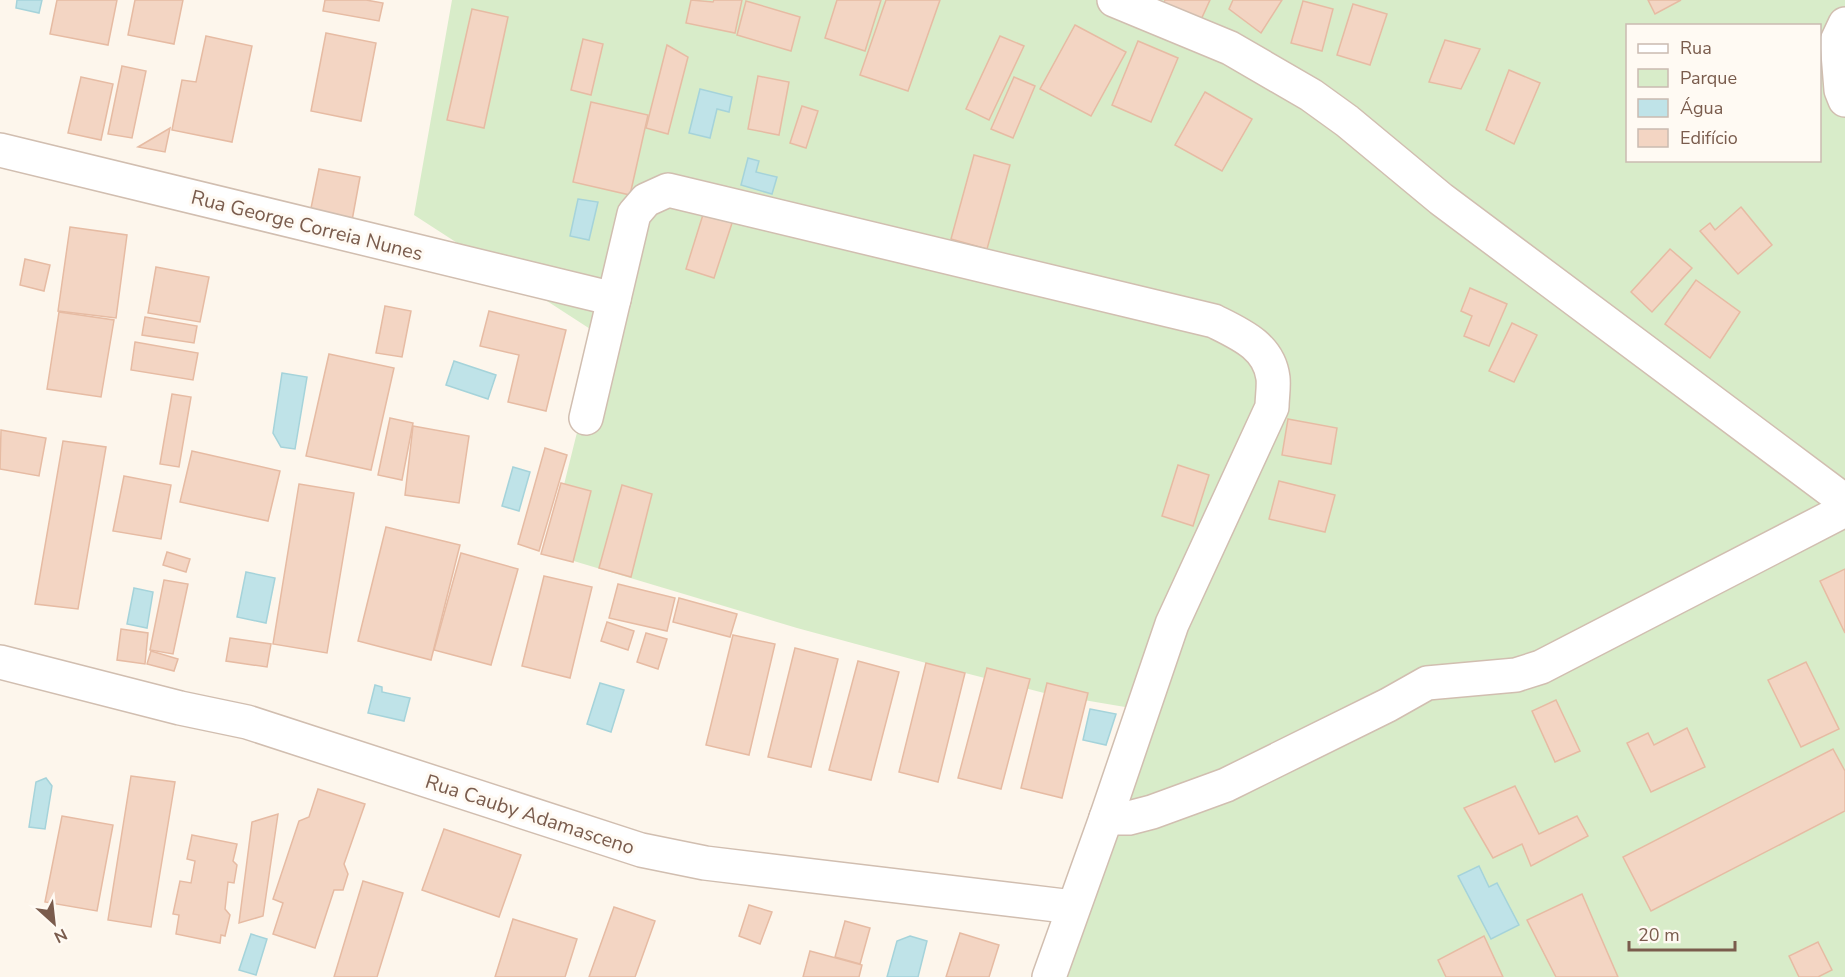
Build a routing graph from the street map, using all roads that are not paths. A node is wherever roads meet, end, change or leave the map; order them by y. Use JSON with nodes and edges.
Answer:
{"nodes":[{"id":1,"x":1114,"y":0,"type":"edge"},
{"id":2,"x":1845,"y":24,"type":"edge"},
{"id":3,"x":1845,"y":100,"type":"edge"},
{"id":4,"x":0,"y":150,"type":"edge"},
{"id":5,"x":614,"y":299,"type":"junction"},
{"id":6,"x":586,"y":418,"type":"dead end"},
{"id":7,"x":1845,"y":501,"type":"edge"},
{"id":8,"x":1845,"y":510,"type":"edge"},
{"id":9,"x":0,"y":662,"type":"edge"},
{"id":10,"x":1106,"y":818,"type":"junction"},
{"id":11,"x":1073,"y":907,"type":"junction"},
{"id":12,"x":1048,"y":977,"type":"edge"}],
"edges":[{"from":1,"to":7,"type":"street"},
{"from":2,"to":3,"type":"street"},
{"from":4,"to":5,"type":"street","name":"Rua George Correia Nunes"},
{"from":5,"to":6,"type":"street"},
{"from":5,"to":10,"type":"street"},
{"from":8,"to":10,"type":"street"},
{"from":9,"to":11,"type":"street","name":"Rua Cauby Adamasceno"},
{"from":10,"to":11,"type":"street"},
{"from":11,"to":12,"type":"street"}]}
